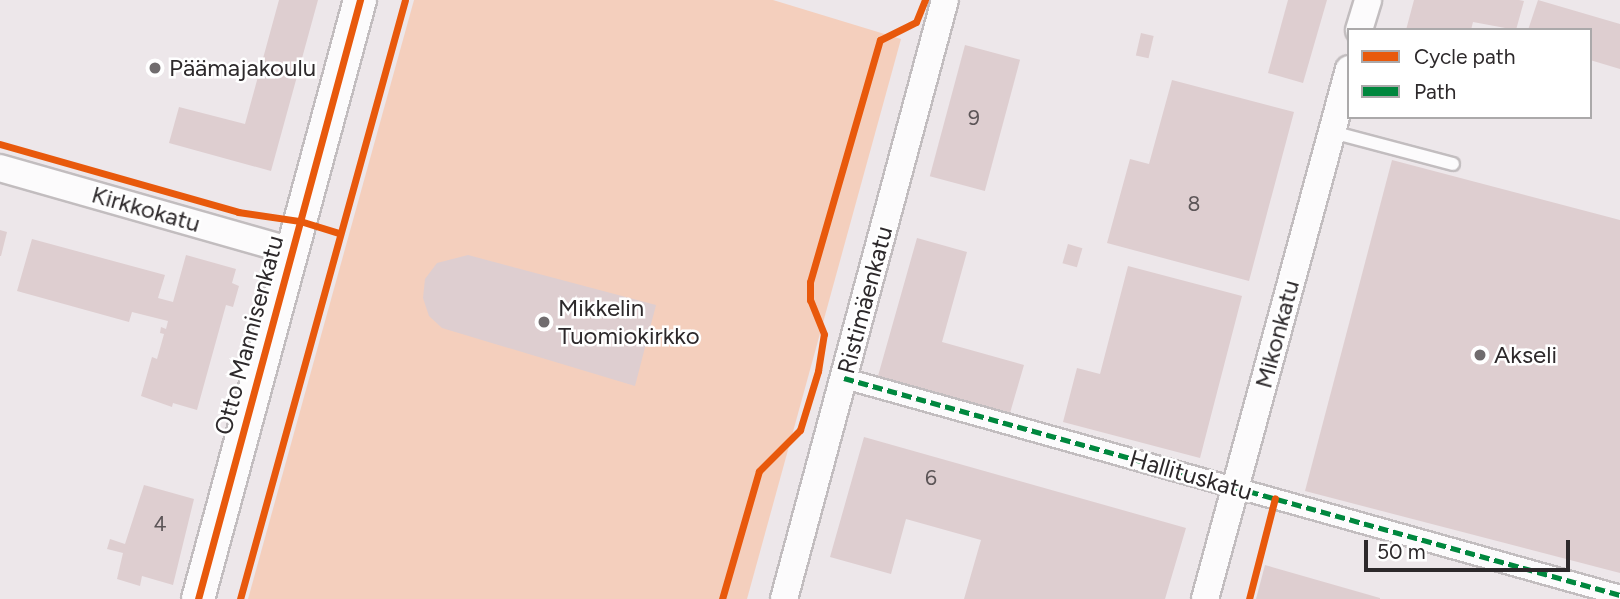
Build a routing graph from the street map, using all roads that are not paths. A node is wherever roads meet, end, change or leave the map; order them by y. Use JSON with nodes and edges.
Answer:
{"nodes":[{"id":1,"x":360,"y":0,"type":"edge"},
{"id":2,"x":945,"y":0,"type":"edge"},
{"id":3,"x":1368,"y":0,"type":"edge"},
{"id":4,"x":1361,"y":28,"type":"edge"},
{"id":5,"x":1347,"y":76,"type":"edge"},
{"id":6,"x":1332,"y":132,"type":"junction"},
{"id":7,"x":1453,"y":164,"type":"dead end"},
{"id":8,"x":0,"y":169,"type":"edge"},
{"id":9,"x":292,"y":251,"type":"junction"},
{"id":10,"x":844,"y":377,"type":"junction"},
{"id":11,"x":1235,"y":487,"type":"junction"},
{"id":12,"x":1620,"y":595,"type":"edge"},
{"id":13,"x":198,"y":599,"type":"edge"},
{"id":14,"x":784,"y":599,"type":"edge"},
{"id":15,"x":1205,"y":599,"type":"edge"}],
"edges":[{"from":1,"to":9,"type":"street","name":"Otto Mannisenkatu"},
{"from":2,"to":10,"type":"street","name":"Ristimäenkatu"},
{"from":3,"to":4,"type":"street"},
{"from":5,"to":6,"type":"street","name":"Mikonkatu"},
{"from":6,"to":7,"type":"lane"},
{"from":6,"to":11,"type":"street","name":"Mikonkatu"},
{"from":8,"to":9,"type":"street","name":"Kirkkokatu"},
{"from":9,"to":13,"type":"street","name":"Otto Mannisenkatu"},
{"from":10,"to":11,"type":"street","name":"Hallituskatu"},
{"from":10,"to":14,"type":"street","name":"Ristimäenkatu"},
{"from":11,"to":12,"type":"street","name":"Hallituskatu"},
{"from":11,"to":15,"type":"street","name":"Mikonkatu"}]}
